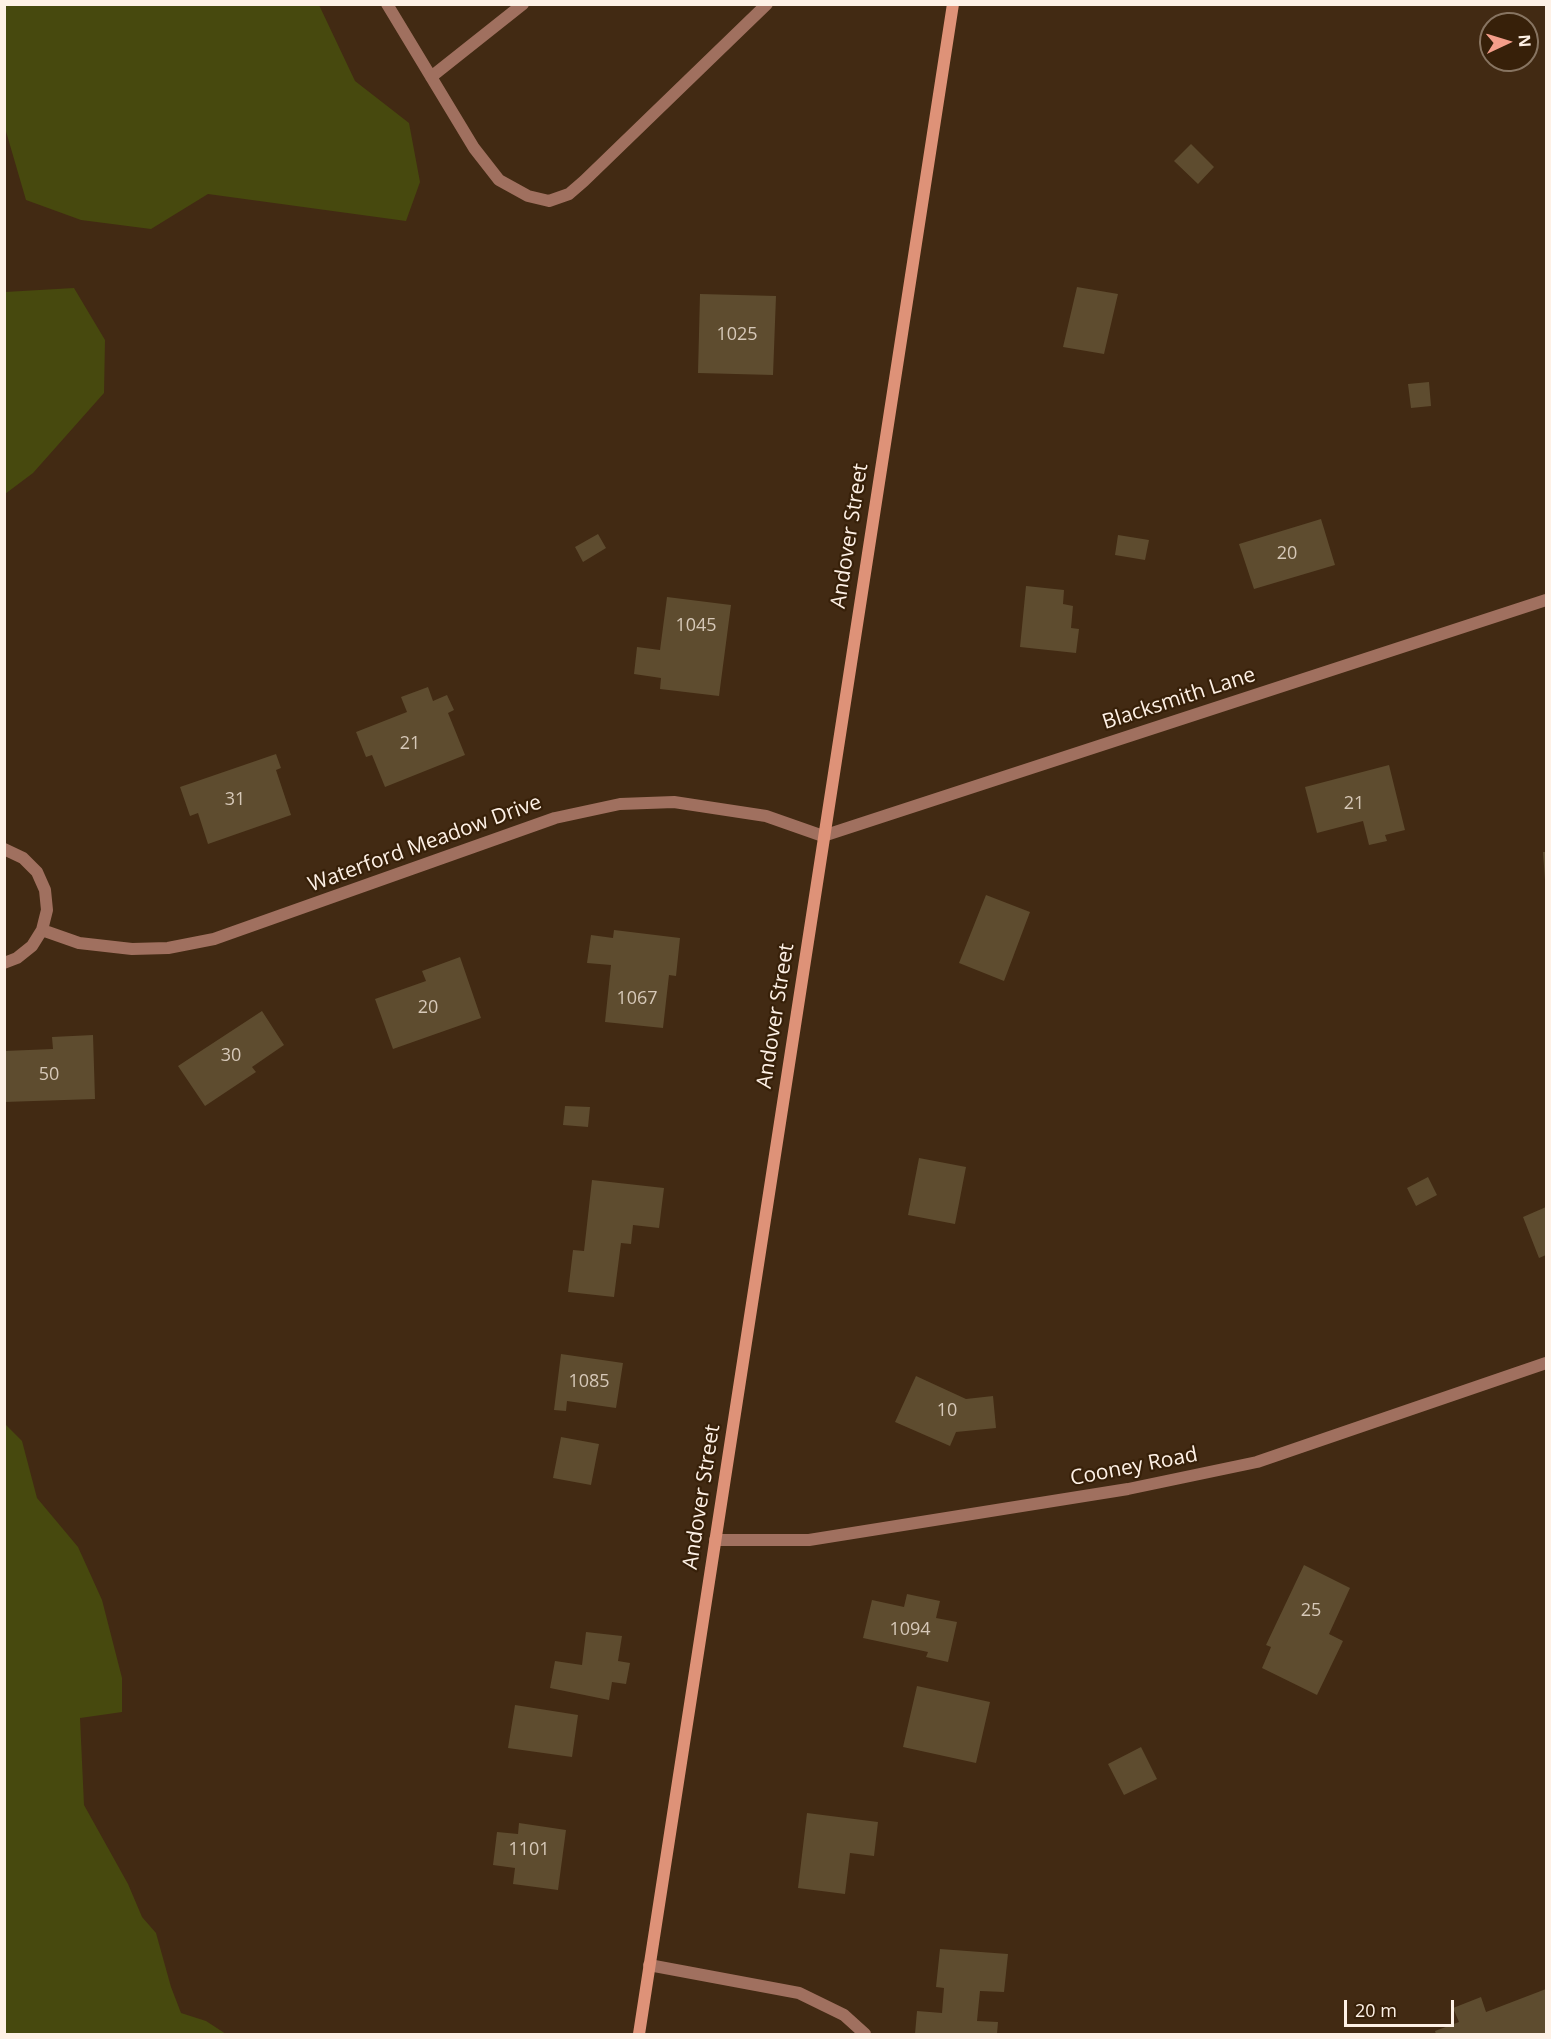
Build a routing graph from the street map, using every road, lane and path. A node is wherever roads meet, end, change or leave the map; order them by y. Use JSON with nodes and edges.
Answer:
{"nodes":[{"id":1,"x":387,"y":4,"type":"edge"},
{"id":2,"x":523,"y":4,"type":"edge"},
{"id":3,"x":767,"y":4,"type":"edge"},
{"id":4,"x":953,"y":4,"type":"edge"},
{"id":5,"x":431,"y":77,"type":"junction"},
{"id":6,"x":1546,"y":600,"type":"edge"},
{"id":7,"x":823,"y":836,"type":"junction"},
{"id":8,"x":4,"y":849,"type":"edge"},
{"id":9,"x":42,"y":930,"type":"junction"},
{"id":10,"x":4,"y":963,"type":"edge"},
{"id":11,"x":1546,"y":1363,"type":"edge"},
{"id":12,"x":715,"y":1540,"type":"junction"},
{"id":13,"x":650,"y":1965,"type":"junction"},
{"id":14,"x":639,"y":2034,"type":"edge"},
{"id":15,"x":865,"y":2034,"type":"edge"}],
"edges":[{"from":1,"to":5,"type":"street"},
{"from":2,"to":5,"type":"street"},
{"from":3,"to":5,"type":"street"},
{"from":4,"to":7,"type":"main road","name":"Andover Street"},
{"from":6,"to":7,"type":"street","name":"Blacksmith Lane"},
{"from":7,"to":9,"type":"street","name":"Waterford Meadow Drive"},
{"from":7,"to":12,"type":"main road","name":"Andover Street"},
{"from":8,"to":9,"type":"street"},
{"from":9,"to":10,"type":"street"},
{"from":11,"to":12,"type":"street","name":"Cooney Road"},
{"from":12,"to":13,"type":"main road","name":"Andover Street"},
{"from":13,"to":14,"type":"main road","name":"Andover Street"},
{"from":13,"to":15,"type":"street"}]}
